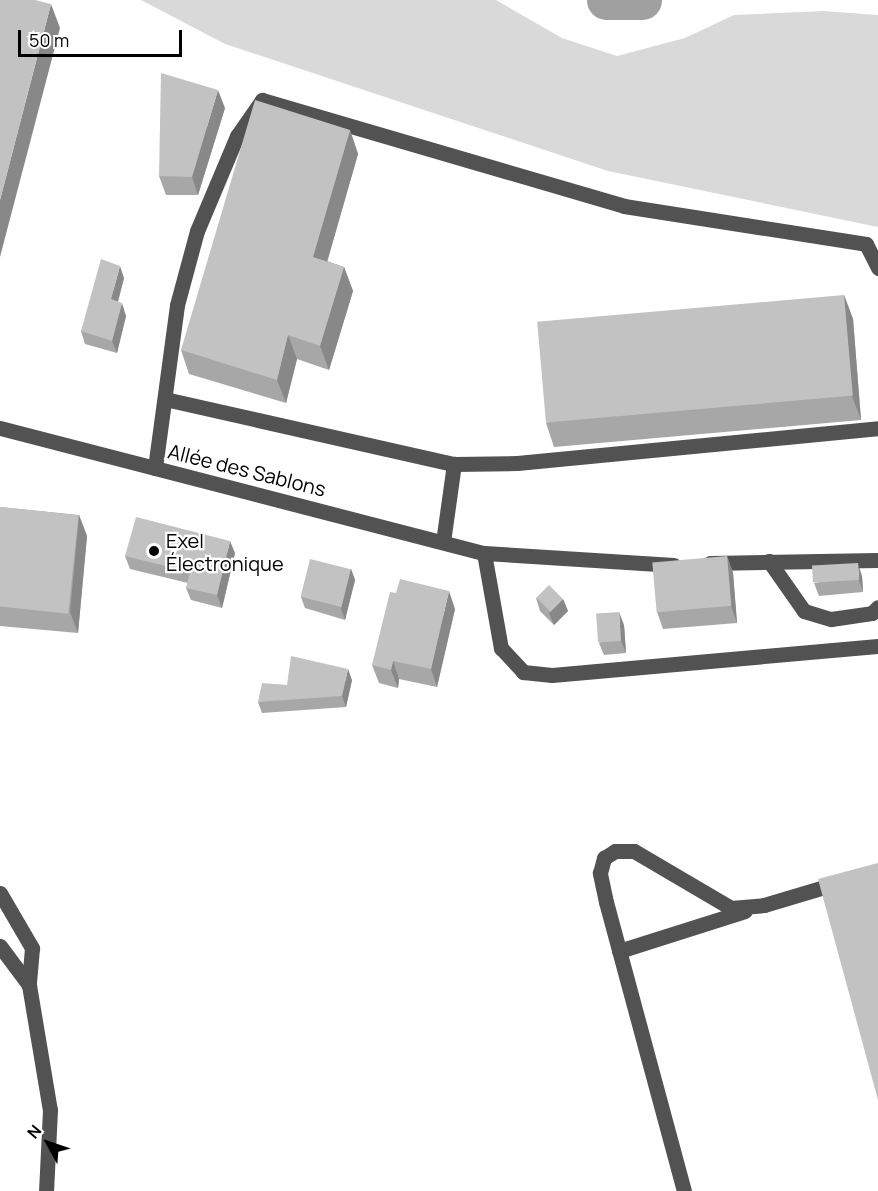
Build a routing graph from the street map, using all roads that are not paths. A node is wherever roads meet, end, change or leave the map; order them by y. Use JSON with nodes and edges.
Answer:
{"nodes":[{"id":1,"x":878,"y":268,"type":"edge"},
{"id":2,"x":165,"y":399,"type":"junction"},
{"id":3,"x":0,"y":428,"type":"edge"},
{"id":4,"x":878,"y":428,"type":"edge"},
{"id":5,"x":454,"y":464,"type":"junction"},
{"id":6,"x":155,"y":468,"type":"junction"},
{"id":7,"x":443,"y":542,"type":"junction"},
{"id":8,"x":484,"y":553,"type":"junction"},
{"id":9,"x":878,"y":560,"type":"edge"},
{"id":10,"x":769,"y":561,"type":"junction"},
{"id":11,"x":878,"y":607,"type":"edge"},
{"id":12,"x":878,"y":646,"type":"edge"},
{"id":13,"x":878,"y":871,"type":"edge"},
{"id":14,"x":0,"y":893,"type":"edge"},
{"id":15,"x":764,"y":905,"type":"junction"},
{"id":16,"x":0,"y":946,"type":"edge"},
{"id":17,"x":619,"y":951,"type":"junction"},
{"id":18,"x":29,"y":985,"type":"junction"},
{"id":19,"x":46,"y":1191,"type":"edge"},
{"id":20,"x":684,"y":1191,"type":"edge"}],
"edges":[{"from":1,"to":2,"type":"street"},
{"from":2,"to":5,"type":"street"},
{"from":2,"to":6,"type":"street"},
{"from":3,"to":6,"type":"street","name":"Allée des Sablons"},
{"from":4,"to":5,"type":"street"},
{"from":5,"to":7,"type":"street"},
{"from":6,"to":7,"type":"street","name":"Allée des Sablons"},
{"from":7,"to":8,"type":"street","name":"Allée des Sablons"},
{"from":8,"to":10,"type":"street","name":"Allée des Sablons"},
{"from":8,"to":12,"type":"street"},
{"from":9,"to":10,"type":"street","name":"Allée des Sablons"},
{"from":10,"to":11,"type":"street"},
{"from":13,"to":15,"type":"street"},
{"from":14,"to":18,"type":"street"},
{"from":15,"to":17,"type":"street"},
{"from":15,"to":17,"type":"street"},
{"from":16,"to":18,"type":"street"},
{"from":17,"to":20,"type":"street"},
{"from":18,"to":19,"type":"street"}]}
